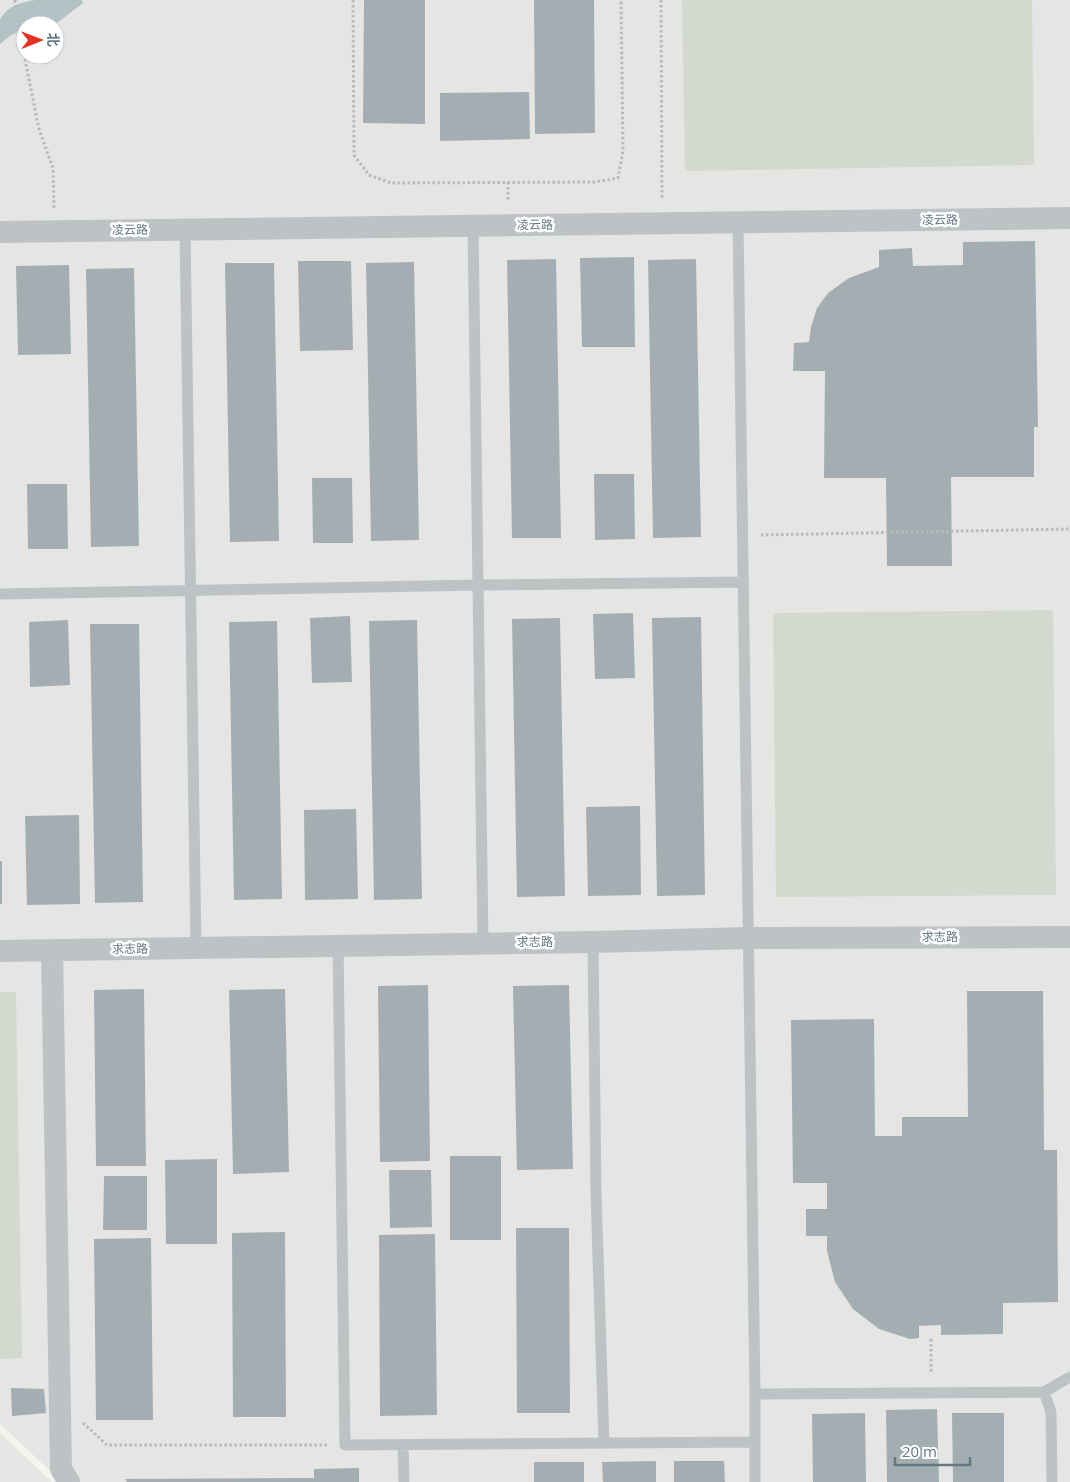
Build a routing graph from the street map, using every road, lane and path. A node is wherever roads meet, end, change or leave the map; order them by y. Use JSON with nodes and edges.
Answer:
{"nodes":[{"id":1,"x":15,"y":0,"type":"edge"},
{"id":2,"x":353,"y":0,"type":"edge"},
{"id":3,"x":621,"y":0,"type":"edge"},
{"id":4,"x":661,"y":0,"type":"edge"},
{"id":5,"x":1070,"y":218,"type":"edge"},
{"id":6,"x":738,"y":222,"type":"junction"},
{"id":7,"x":663,"y":223,"type":"junction"},
{"id":8,"x":473,"y":225,"type":"junction"},
{"id":9,"x":185,"y":230,"type":"junction"},
{"id":10,"x":54,"y":231,"type":"junction"},
{"id":11,"x":0,"y":232,"type":"edge"},
{"id":12,"x":1070,"y":529,"type":"edge"},
{"id":13,"x":743,"y":535,"type":"junction"},
{"id":14,"x":743,"y":582,"type":"junction"},
{"id":15,"x":478,"y":585,"type":"junction"},
{"id":16,"x":189,"y":590,"type":"junction"},
{"id":17,"x":0,"y":594,"type":"edge"},
{"id":18,"x":1070,"y":937,"type":"edge"},
{"id":19,"x":749,"y":938,"type":"junction"},
{"id":20,"x":483,"y":942,"type":"junction"},
{"id":21,"x":593,"y":942,"type":"junction"},
{"id":22,"x":338,"y":945,"type":"junction"},
{"id":23,"x":196,"y":948,"type":"junction"},
{"id":24,"x":52,"y":950,"type":"junction"},
{"id":25,"x":0,"y":951,"type":"edge"},
{"id":26,"x":931,"y":1339,"type":"dead end"},
{"id":27,"x":1070,"y":1377,"type":"edge"},
{"id":28,"x":932,"y":1392,"type":"junction"},
{"id":29,"x":1044,"y":1392,"type":"junction"},
{"id":30,"x":755,"y":1394,"type":"junction"},
{"id":31,"x":755,"y":1442,"type":"junction"},
{"id":32,"x":604,"y":1443,"type":"junction"},
{"id":33,"x":107,"y":1445,"type":"dead end"},
{"id":34,"x":403,"y":1445,"type":"junction"},
{"id":35,"x":345,"y":1446,"type":"junction"},
{"id":36,"x":69,"y":1482,"type":"edge"},
{"id":37,"x":404,"y":1482,"type":"edge"},
{"id":38,"x":755,"y":1482,"type":"edge"},
{"id":39,"x":1052,"y":1482,"type":"edge"}],
"edges":[{"from":1,"to":10,"type":"path"},
{"from":2,"to":3,"type":"path"},
{"from":4,"to":7,"type":"path"},
{"from":5,"to":6,"type":"street","name":"凌云路"},
{"from":6,"to":7,"type":"street","name":"凌云路"},
{"from":6,"to":13,"type":"lane"},
{"from":7,"to":8,"type":"street","name":"凌云路"},
{"from":8,"to":9,"type":"street","name":"凌云路"},
{"from":8,"to":15,"type":"lane"},
{"from":9,"to":10,"type":"street","name":"凌云路"},
{"from":9,"to":16,"type":"lane"},
{"from":10,"to":11,"type":"street","name":"凌云路"},
{"from":12,"to":13,"type":"path"},
{"from":13,"to":14,"type":"lane"},
{"from":14,"to":15,"type":"lane"},
{"from":14,"to":19,"type":"lane"},
{"from":15,"to":16,"type":"lane"},
{"from":15,"to":20,"type":"lane"},
{"from":16,"to":17,"type":"lane"},
{"from":16,"to":23,"type":"lane"},
{"from":18,"to":19,"type":"street","name":"求志路"},
{"from":19,"to":21,"type":"street","name":"求志路"},
{"from":19,"to":30,"type":"lane"},
{"from":20,"to":21,"type":"street","name":"求志路"},
{"from":20,"to":22,"type":"street","name":"求志路"},
{"from":21,"to":32,"type":"lane"},
{"from":22,"to":23,"type":"street","name":"求志路"},
{"from":22,"to":35,"type":"lane"},
{"from":23,"to":24,"type":"street","name":"求志路"},
{"from":24,"to":25,"type":"street","name":"求志路"},
{"from":24,"to":36,"type":"street"},
{"from":26,"to":28,"type":"path"},
{"from":27,"to":29,"type":"lane"},
{"from":28,"to":29,"type":"lane"},
{"from":28,"to":30,"type":"lane"},
{"from":29,"to":39,"type":"lane"},
{"from":30,"to":31,"type":"lane"},
{"from":31,"to":32,"type":"lane"},
{"from":31,"to":38,"type":"lane"},
{"from":32,"to":34,"type":"lane"},
{"from":33,"to":35,"type":"path"},
{"from":34,"to":35,"type":"lane"},
{"from":34,"to":37,"type":"lane"}]}
